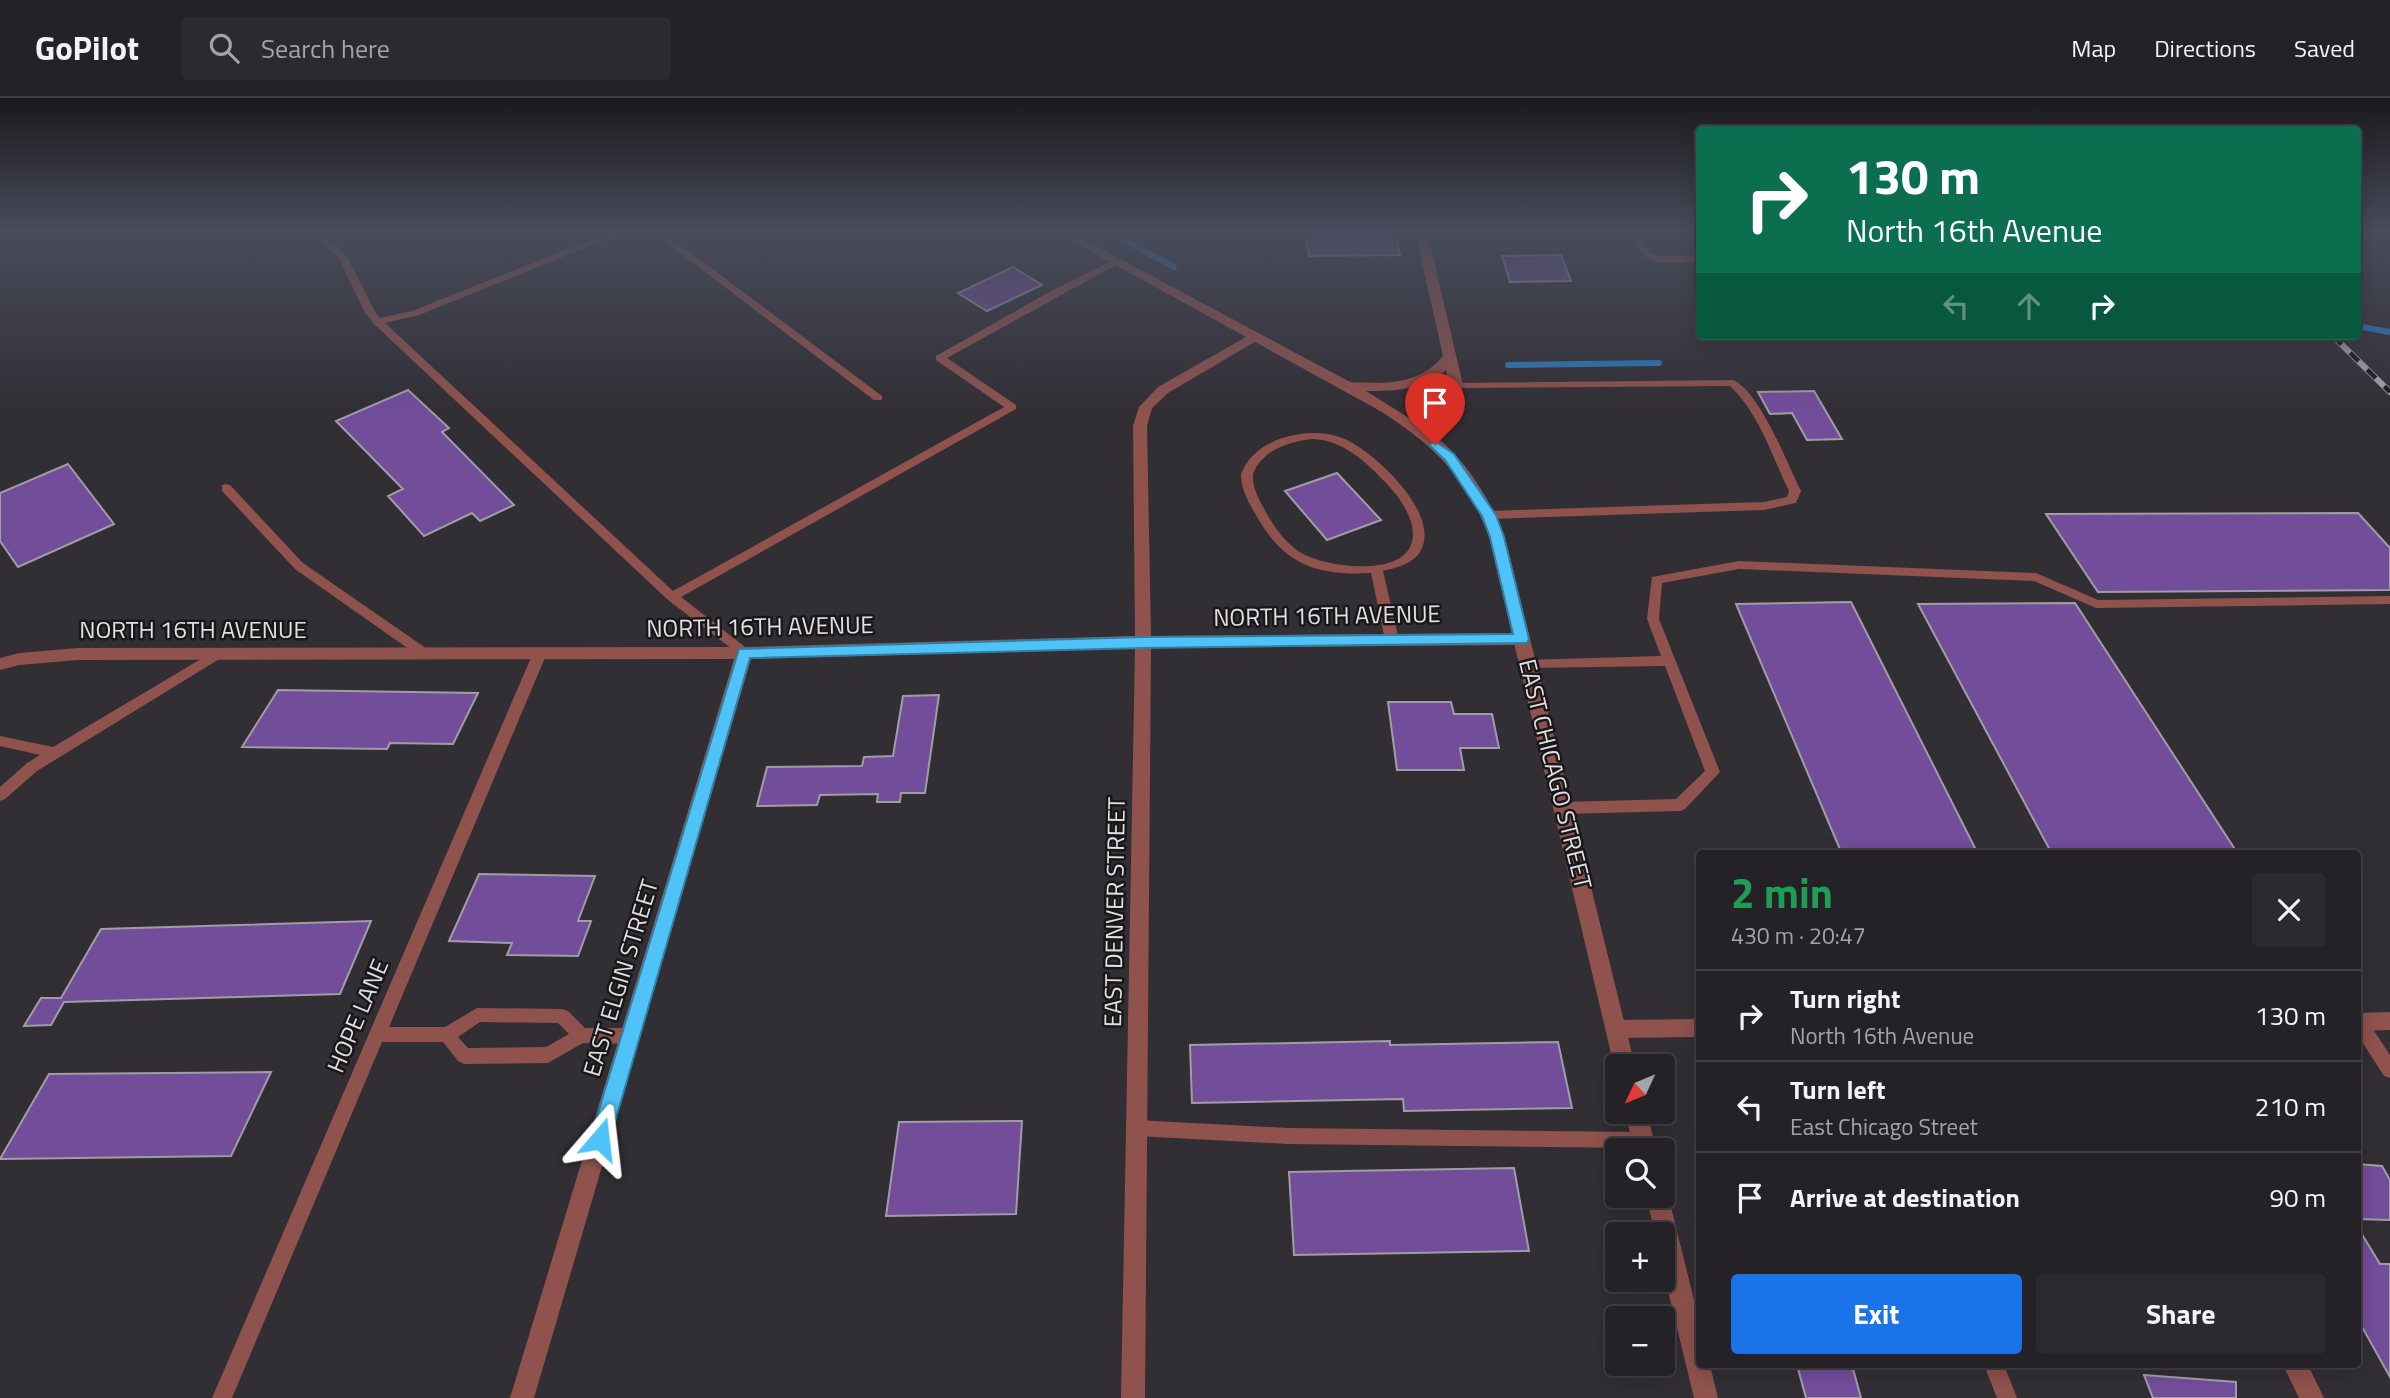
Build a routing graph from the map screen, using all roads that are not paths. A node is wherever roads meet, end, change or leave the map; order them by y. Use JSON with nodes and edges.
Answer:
{"nodes":[{"id":1,"x":360,"y":292,"type":"edge"},
{"id":2,"x":468,"y":292,"type":"edge"},
{"id":3,"x":737,"y":292,"type":"edge"},
{"id":4,"x":1057,"y":292,"type":"edge"},
{"id":5,"x":1170,"y":292,"type":"edge"},
{"id":6,"x":1436,"y":292,"type":"edge"},
{"id":7,"x":378,"y":322,"type":"junction"},
{"id":8,"x":1253,"y":337,"type":"junction"},
{"id":9,"x":1451,"y":355,"type":"junction"},
{"id":10,"x":1456,"y":385,"type":"junction"},
{"id":11,"x":1346,"y":386,"type":"junction"},
{"id":12,"x":878,"y":398,"type":"dead end"},
{"id":13,"x":1421,"y":433,"type":"junction"},
{"id":14,"x":226,"y":488,"type":"dead end"},
{"id":15,"x":1489,"y":515,"type":"junction"},
{"id":16,"x":1376,"y":569,"type":"junction"},
{"id":17,"x":672,"y":597,"type":"junction"},
{"id":18,"x":2390,"y":600,"type":"edge"},
{"id":19,"x":1522,"y":639,"type":"junction"},
{"id":20,"x":1392,"y":640,"type":"junction"},
{"id":21,"x":1143,"y":642,"type":"junction"},
{"id":22,"x":540,"y":653,"type":"junction"},
{"id":23,"x":744,"y":653,"type":"junction"},
{"id":24,"x":425,"y":654,"type":"junction"},
{"id":25,"x":216,"y":655,"type":"junction"},
{"id":26,"x":1670,"y":661,"type":"junction"},
{"id":27,"x":1527,"y":663,"type":"junction"},
{"id":28,"x":0,"y":664,"type":"edge"},
{"id":29,"x":0,"y":741,"type":"edge"},
{"id":30,"x":54,"y":753,"type":"junction"},
{"id":31,"x":0,"y":795,"type":"edge"},
{"id":32,"x":1563,"y":808,"type":"junction"},
{"id":33,"x":2390,"y":1021,"type":"edge"},
{"id":34,"x":2361,"y":1022,"type":"edge"},
{"id":35,"x":2361,"y":1026,"type":"edge"},
{"id":36,"x":1696,"y":1028,"type":"edge"},
{"id":37,"x":1616,"y":1029,"type":"junction"},
{"id":38,"x":377,"y":1034,"type":"junction"},
{"id":39,"x":447,"y":1035,"type":"junction"},
{"id":40,"x":581,"y":1035,"type":"junction"},
{"id":41,"x":631,"y":1036,"type":"junction"},
{"id":42,"x":1622,"y":1054,"type":"edge"},
{"id":43,"x":2390,"y":1070,"type":"edge"},
{"id":44,"x":1137,"y":1128,"type":"junction"},
{"id":45,"x":1605,"y":1144,"type":"edge"},
{"id":46,"x":1660,"y":1208,"type":"edge"},
{"id":47,"x":1696,"y":1357,"type":"edge"},
{"id":48,"x":1699,"y":1368,"type":"edge"},
{"id":49,"x":1995,"y":1368,"type":"edge"},
{"id":50,"x":2297,"y":1368,"type":"edge"},
{"id":51,"x":222,"y":1398,"type":"edge"},
{"id":52,"x":522,"y":1398,"type":"edge"},
{"id":53,"x":1133,"y":1398,"type":"edge"},
{"id":54,"x":1706,"y":1398,"type":"edge"},
{"id":55,"x":2007,"y":1398,"type":"edge"},
{"id":56,"x":2312,"y":1398,"type":"edge"}],
"edges":[{"from":1,"to":7,"type":"lane"},
{"from":2,"to":7,"type":"lane"},
{"from":3,"to":12,"type":"lane"},
{"from":4,"to":17,"type":"lane"},
{"from":5,"to":8,"type":"street","name":"EAST CHICAGO STREET"},
{"from":6,"to":9,"type":"street"},
{"from":7,"to":17,"type":"lane"},
{"from":8,"to":11,"type":"street","name":"EAST CHICAGO STREET"},
{"from":8,"to":21,"type":"street","name":"EAST DENVER STREET"},
{"from":9,"to":10,"type":"street"},
{"from":9,"to":11,"type":"street"},
{"from":10,"to":13,"type":"street"},
{"from":10,"to":15,"type":"lane"},
{"from":11,"to":13,"type":"street","name":"EAST CHICAGO STREET"},
{"from":13,"to":15,"type":"street","name":"EAST CHICAGO STREET"},
{"from":14,"to":24,"type":"lane"},
{"from":15,"to":19,"type":"street","name":"EAST CHICAGO STREET"},
{"from":16,"to":16,"type":"lane"},
{"from":16,"to":20,"type":"lane"},
{"from":17,"to":23,"type":"lane"},
{"from":18,"to":26,"type":"lane"},
{"from":19,"to":20,"type":"street","name":"NORTH 16TH AVENUE"},
{"from":19,"to":27,"type":"street","name":"EAST CHICAGO STREET"},
{"from":20,"to":21,"type":"street","name":"NORTH 16TH AVENUE"},
{"from":21,"to":23,"type":"street","name":"NORTH 16TH AVENUE"},
{"from":21,"to":44,"type":"street","name":"EAST DENVER STREET"},
{"from":22,"to":23,"type":"street","name":"NORTH 16TH AVENUE"},
{"from":22,"to":24,"type":"street","name":"NORTH 16TH AVENUE"},
{"from":22,"to":38,"type":"lane","name":"HOPE LANE"},
{"from":23,"to":41,"type":"street","name":"EAST ELGIN STREET"},
{"from":24,"to":25,"type":"street","name":"NORTH 16TH AVENUE"},
{"from":25,"to":28,"type":"street","name":"NORTH 16TH AVENUE"},
{"from":25,"to":30,"type":"lane"},
{"from":26,"to":27,"type":"lane"},
{"from":26,"to":32,"type":"lane"},
{"from":27,"to":32,"type":"street","name":"EAST CHICAGO STREET"},
{"from":29,"to":30,"type":"lane"},
{"from":30,"to":31,"type":"lane"},
{"from":32,"to":37,"type":"street","name":"EAST CHICAGO STREET"},
{"from":33,"to":34,"type":"street"},
{"from":35,"to":43,"type":"lane"},
{"from":36,"to":37,"type":"street"},
{"from":37,"to":42,"type":"street","name":"EAST CHICAGO STREET"},
{"from":38,"to":39,"type":"lane"},
{"from":38,"to":51,"type":"lane","name":"HOPE LANE"},
{"from":39,"to":40,"type":"lane"},
{"from":39,"to":40,"type":"lane"},
{"from":40,"to":41,"type":"lane"},
{"from":41,"to":52,"type":"street","name":"EAST ELGIN STREET"},
{"from":44,"to":45,"type":"lane"},
{"from":44,"to":53,"type":"street","name":"EAST DENVER STREET"},
{"from":46,"to":47,"type":"street"},
{"from":48,"to":54,"type":"street"},
{"from":49,"to":55,"type":"lane"},
{"from":50,"to":56,"type":"street"}]}
